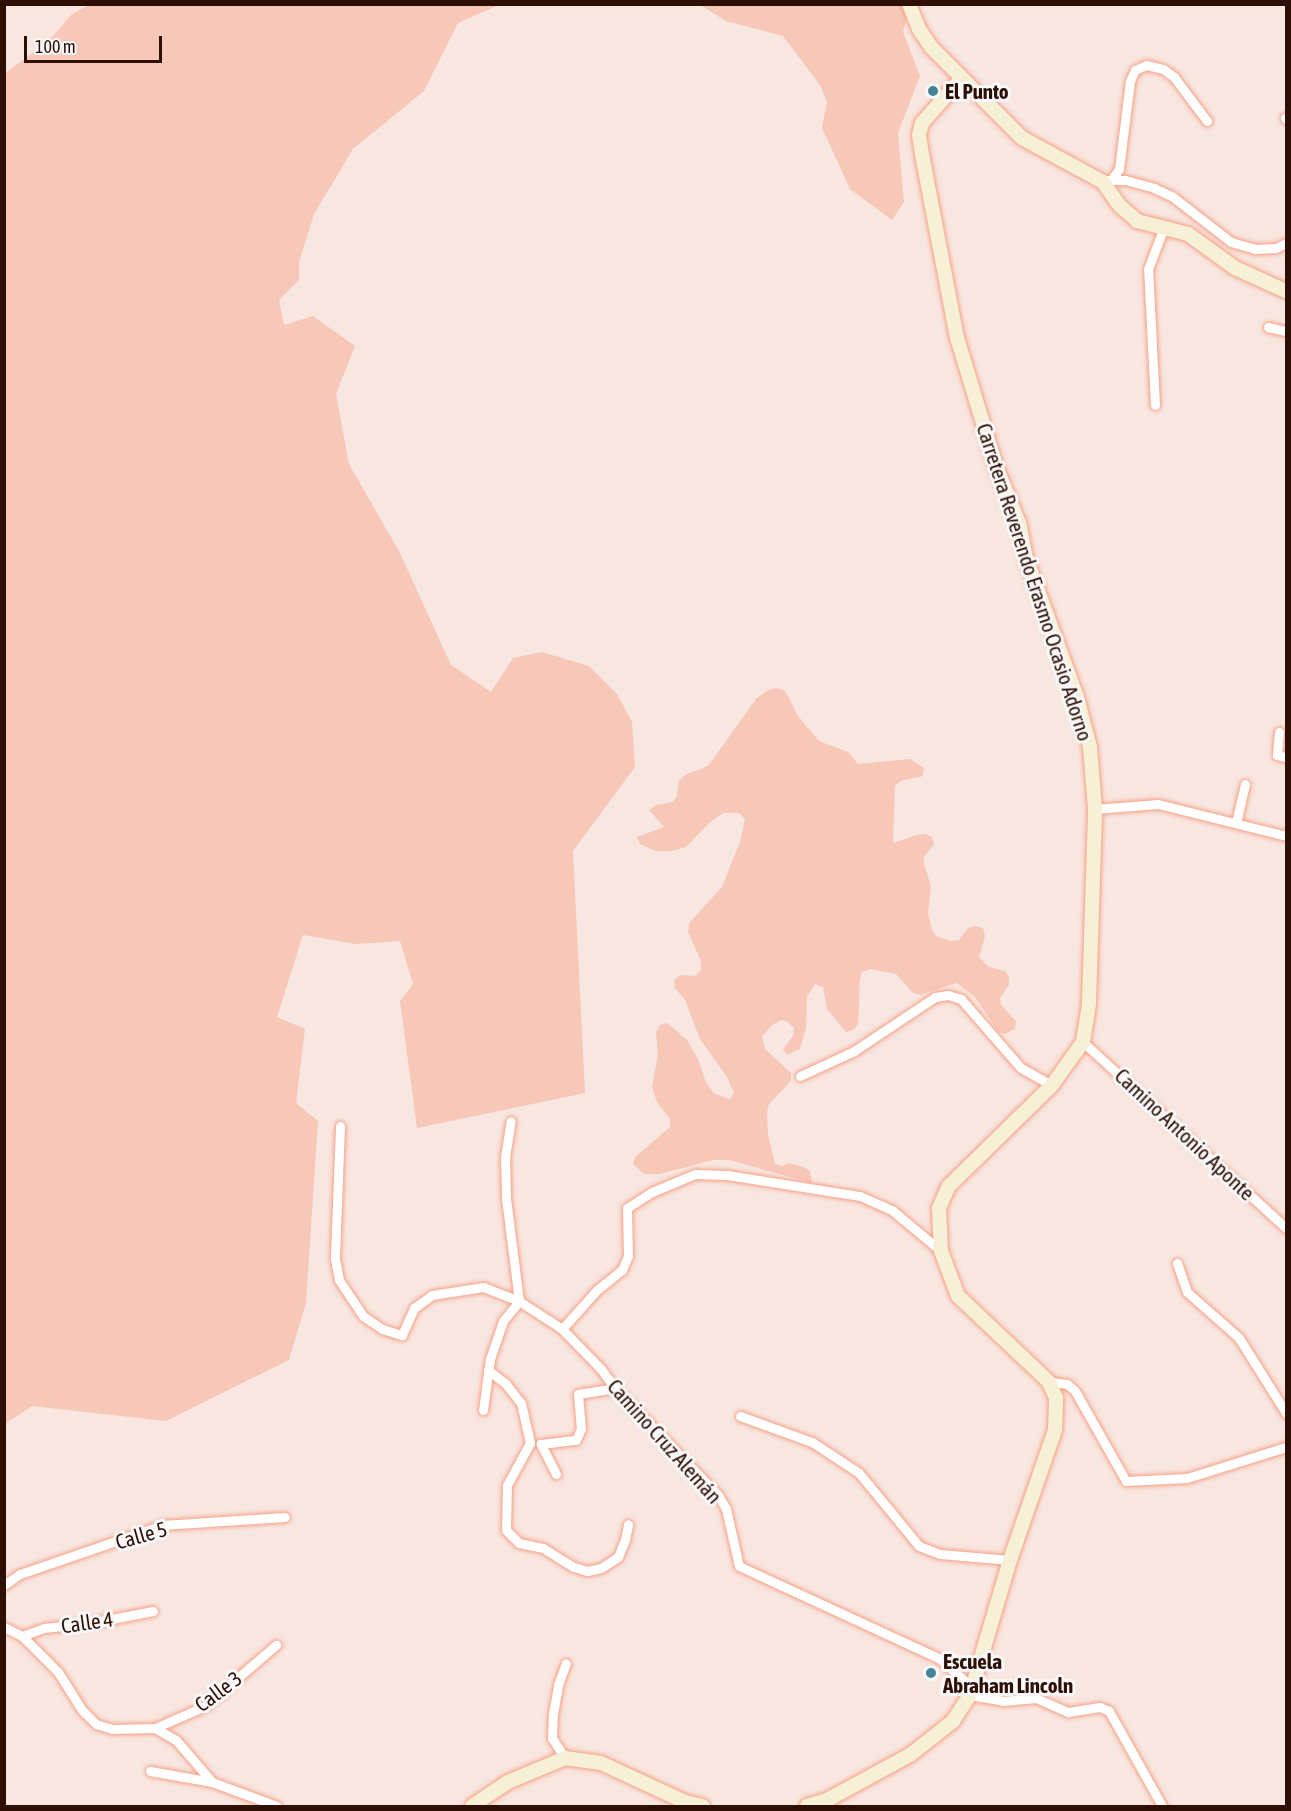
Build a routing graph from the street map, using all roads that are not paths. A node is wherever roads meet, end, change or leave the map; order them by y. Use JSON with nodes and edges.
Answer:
{"nodes":[{"id":1,"x":909,"y":4,"type":"edge"},
{"id":2,"x":962,"y":78,"type":"junction"},
{"id":3,"x":1206,"y":122,"type":"dead end"},
{"id":4,"x":1108,"y":180,"type":"junction"},
{"id":5,"x":1164,"y":227,"type":"junction"},
{"id":6,"x":1287,"y":243,"type":"edge"},
{"id":7,"x":1287,"y":291,"type":"edge"},
{"id":8,"x":1268,"y":327,"type":"dead end"},
{"id":9,"x":1287,"y":331,"type":"edge"},
{"id":10,"x":1155,"y":405,"type":"dead end"},
{"id":11,"x":1280,"y":732,"type":"dead end"},
{"id":12,"x":1287,"y":757,"type":"edge"},
{"id":13,"x":1245,"y":784,"type":"dead end"},
{"id":14,"x":1095,"y":809,"type":"junction"},
{"id":15,"x":1236,"y":823,"type":"junction"},
{"id":16,"x":1287,"y":836,"type":"edge"},
{"id":17,"x":1083,"y":1042,"type":"junction"},
{"id":18,"x":800,"y":1076,"type":"dead end"},
{"id":19,"x":1052,"y":1084,"type":"junction"},
{"id":20,"x":511,"y":1121,"type":"dead end"},
{"id":21,"x":340,"y":1126,"type":"dead end"},
{"id":22,"x":1287,"y":1228,"type":"edge"},
{"id":23,"x":941,"y":1251,"type":"junction"},
{"id":24,"x":1177,"y":1263,"type":"dead end"},
{"id":25,"x":519,"y":1301,"type":"junction"},
{"id":26,"x":562,"y":1329,"type":"junction"},
{"id":27,"x":488,"y":1370,"type":"junction"},
{"id":28,"x":1049,"y":1382,"type":"junction"},
{"id":29,"x":615,"y":1388,"type":"junction"},
{"id":30,"x":483,"y":1410,"type":"dead end"},
{"id":31,"x":1287,"y":1413,"type":"edge"},
{"id":32,"x":740,"y":1416,"type":"dead end"},
{"id":33,"x":1287,"y":1447,"type":"edge"},
{"id":34,"x":556,"y":1474,"type":"dead end"},
{"id":35,"x":285,"y":1517,"type":"dead end"},
{"id":36,"x":628,"y":1524,"type":"dead end"},
{"id":37,"x":1010,"y":1560,"type":"junction"},
{"id":38,"x":4,"y":1585,"type":"edge"},
{"id":39,"x":153,"y":1611,"type":"dead end"},
{"id":40,"x":4,"y":1627,"type":"edge"},
{"id":41,"x":22,"y":1636,"type":"junction"},
{"id":42,"x":276,"y":1646,"type":"dead end"},
{"id":43,"x":566,"y":1663,"type":"dead end"},
{"id":44,"x":972,"y":1692,"type":"junction"},
{"id":45,"x":155,"y":1728,"type":"junction"},
{"id":46,"x":565,"y":1758,"type":"junction"},
{"id":47,"x":150,"y":1771,"type":"dead end"},
{"id":48,"x":213,"y":1782,"type":"junction"},
{"id":49,"x":684,"y":1804,"type":"edge"},
{"id":50,"x":277,"y":1806,"type":"edge"},
{"id":51,"x":472,"y":1806,"type":"edge"},
{"id":52,"x":703,"y":1806,"type":"edge"},
{"id":53,"x":807,"y":1806,"type":"edge"},
{"id":54,"x":1162,"y":1806,"type":"edge"}],
"edges":[{"from":1,"to":2,"type":"street"},
{"from":2,"to":4,"type":"street"},
{"from":2,"to":14,"type":"street","name":"Carretera Reverendo Erasmo Ocasio Adorno"},
{"from":3,"to":4,"type":"street"},
{"from":4,"to":5,"type":"street"},
{"from":4,"to":6,"type":"street"},
{"from":5,"to":7,"type":"street"},
{"from":5,"to":10,"type":"street"},
{"from":8,"to":9,"type":"street"},
{"from":11,"to":12,"type":"street"},
{"from":13,"to":15,"type":"street"},
{"from":14,"to":15,"type":"street"},
{"from":14,"to":17,"type":"street","name":"Carretera Reverendo Erasmo Ocasio Adorno"},
{"from":15,"to":16,"type":"street"},
{"from":17,"to":19,"type":"street","name":"Carretera Reverendo Erasmo Ocasio Adorno"},
{"from":17,"to":22,"type":"street","name":"Camino Antonio Aponte"},
{"from":18,"to":19,"type":"street"},
{"from":19,"to":23,"type":"street","name":"Carretera Reverendo Erasmo Ocasio Adorno"},
{"from":20,"to":25,"type":"street"},
{"from":21,"to":25,"type":"street","name":"Camino Cruz Alemán"},
{"from":23,"to":26,"type":"street"},
{"from":23,"to":28,"type":"street","name":"Carretera Reverendo Erasmo Ocasio Adorno"},
{"from":24,"to":31,"type":"street"},
{"from":25,"to":26,"type":"street","name":"Camino Cruz Alemán"},
{"from":25,"to":27,"type":"street"},
{"from":26,"to":29,"type":"street","name":"Camino Cruz Alemán"},
{"from":27,"to":30,"type":"street"},
{"from":27,"to":36,"type":"street"},
{"from":28,"to":33,"type":"street"},
{"from":28,"to":37,"type":"street"},
{"from":29,"to":34,"type":"street"},
{"from":29,"to":44,"type":"street","name":"Camino Cruz Alemán"},
{"from":32,"to":37,"type":"street"},
{"from":35,"to":38,"type":"street","name":"Calle 5"},
{"from":37,"to":44,"type":"street"},
{"from":39,"to":41,"type":"street","name":"Calle 4"},
{"from":40,"to":41,"type":"street"},
{"from":41,"to":45,"type":"street"},
{"from":42,"to":45,"type":"street","name":"Calle 3"},
{"from":43,"to":46,"type":"street"},
{"from":44,"to":53,"type":"street"},
{"from":44,"to":54,"type":"street"},
{"from":45,"to":48,"type":"street"},
{"from":46,"to":49,"type":"street"},
{"from":46,"to":51,"type":"street"},
{"from":47,"to":48,"type":"street"},
{"from":48,"to":50,"type":"street"},
{"from":49,"to":52,"type":"street"}]}
